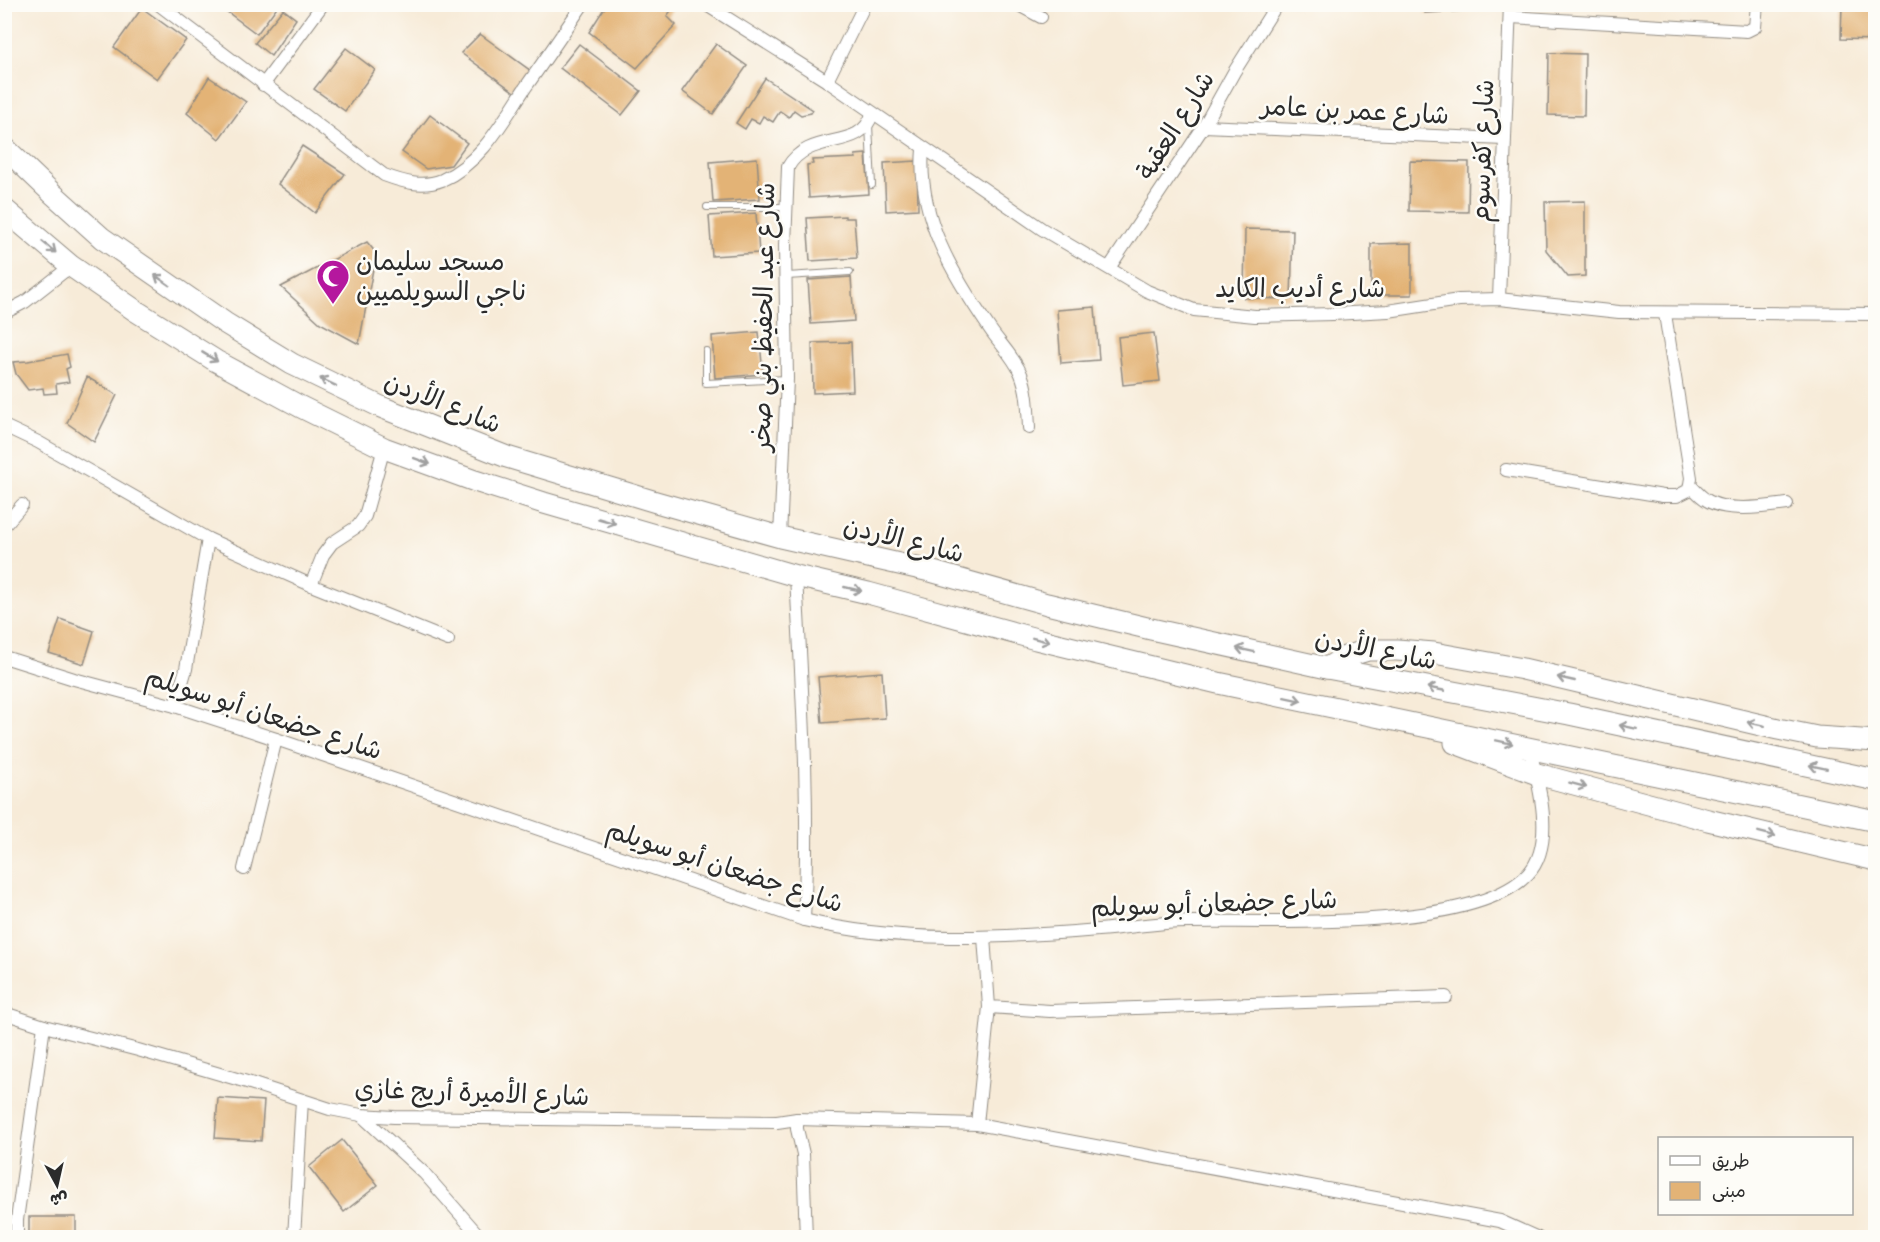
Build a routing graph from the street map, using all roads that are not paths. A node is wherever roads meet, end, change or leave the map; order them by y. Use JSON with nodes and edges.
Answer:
{"nodes":[{"id":1,"x":158,"y":4,"type":"edge"},
{"id":2,"x":323,"y":4,"type":"edge"},
{"id":3,"x":583,"y":4,"type":"edge"},
{"id":4,"x":705,"y":4,"type":"edge"},
{"id":5,"x":865,"y":4,"type":"edge"},
{"id":6,"x":1017,"y":4,"type":"edge"},
{"id":7,"x":1277,"y":4,"type":"edge"},
{"id":8,"x":1757,"y":4,"type":"edge"},
{"id":9,"x":1510,"y":11,"type":"edge"},
{"id":10,"x":1041,"y":17,"type":"dead end"},
{"id":11,"x":827,"y":81,"type":"junction"},
{"id":12,"x":263,"y":85,"type":"junction"},
{"id":13,"x":871,"y":120,"type":"junction"},
{"id":14,"x":1204,"y":126,"type":"junction"},
{"id":15,"x":1504,"y":139,"type":"junction"},
{"id":16,"x":4,"y":147,"type":"edge"},
{"id":17,"x":923,"y":149,"type":"junction"},
{"id":18,"x":872,"y":185,"type":"dead end"},
{"id":19,"x":707,"y":207,"type":"dead end"},
{"id":20,"x":786,"y":207,"type":"junction"},
{"id":21,"x":5,"y":210,"type":"edge"},
{"id":22,"x":71,"y":266,"type":"junction"},
{"id":23,"x":1109,"y":268,"type":"junction"},
{"id":24,"x":850,"y":272,"type":"dead end"},
{"id":25,"x":787,"y":276,"type":"junction"},
{"id":26,"x":1499,"y":299,"type":"junction"},
{"id":27,"x":4,"y":313,"type":"edge"},
{"id":28,"x":1665,"y":314,"type":"junction"},
{"id":29,"x":1875,"y":314,"type":"edge"},
{"id":30,"x":706,"y":351,"type":"dead end"},
{"id":31,"x":787,"y":379,"type":"junction"},
{"id":32,"x":4,"y":426,"type":"edge"},
{"id":33,"x":1029,"y":428,"type":"dead end"},
{"id":34,"x":384,"y":448,"type":"junction"},
{"id":35,"x":1506,"y":470,"type":"dead end"},
{"id":36,"x":1691,"y":486,"type":"junction"},
{"id":37,"x":1786,"y":504,"type":"dead end"},
{"id":38,"x":22,"y":505,"type":"dead end"},
{"id":39,"x":4,"y":526,"type":"edge"},
{"id":40,"x":780,"y":537,"type":"junction"},
{"id":41,"x":208,"y":539,"type":"junction"},
{"id":42,"x":796,"y":576,"type":"junction"},
{"id":43,"x":311,"y":585,"type":"junction"},
{"id":44,"x":448,"y":640,"type":"dead end"},
{"id":45,"x":4,"y":657,"type":"edge"},
{"id":46,"x":1327,"y":668,"type":"junction"},
{"id":47,"x":175,"y":706,"type":"junction"},
{"id":48,"x":1363,"y":713,"type":"junction"},
{"id":49,"x":276,"y":739,"type":"junction"},
{"id":50,"x":1875,"y":741,"type":"edge"},
{"id":51,"x":1529,"y":748,"type":"junction"},
{"id":52,"x":1537,"y":774,"type":"junction"},
{"id":53,"x":1875,"y":780,"type":"edge"},
{"id":54,"x":1875,"y":821,"type":"edge"},
{"id":55,"x":1875,"y":860,"type":"edge"},
{"id":56,"x":244,"y":869,"type":"dead end"},
{"id":57,"x":804,"y":920,"type":"junction"},
{"id":58,"x":984,"y":937,"type":"junction"},
{"id":59,"x":1446,"y":997,"type":"dead end"},
{"id":60,"x":989,"y":1007,"type":"junction"},
{"id":61,"x":4,"y":1013,"type":"edge"},
{"id":62,"x":44,"y":1026,"type":"junction"},
{"id":63,"x":302,"y":1100,"type":"junction"},
{"id":64,"x":361,"y":1116,"type":"junction"},
{"id":65,"x":798,"y":1119,"type":"junction"},
{"id":66,"x":977,"y":1124,"type":"junction"},
{"id":67,"x":17,"y":1238,"type":"edge"},
{"id":68,"x":294,"y":1238,"type":"edge"},
{"id":69,"x":481,"y":1238,"type":"edge"},
{"id":70,"x":806,"y":1238,"type":"edge"},
{"id":71,"x":1538,"y":1238,"type":"edge"}],
"edges":[{"from":1,"to":12,"type":"street"},
{"from":2,"to":12,"type":"street"},
{"from":3,"to":12,"type":"street"},
{"from":4,"to":11,"type":"street","name":"شارع أديب الكايد"},
{"from":5,"to":11,"type":"street"},
{"from":6,"to":10,"type":"street"},
{"from":7,"to":14,"type":"street","name":"شارع العقبة"},
{"from":8,"to":9,"type":"street"},
{"from":9,"to":15,"type":"street","name":"شارع كفرسوم"},
{"from":11,"to":13,"type":"street","name":"شارع أديب الكايد"},
{"from":13,"to":17,"type":"street","name":"شارع أديب الكايد"},
{"from":13,"to":18,"type":"lane"},
{"from":13,"to":20,"type":"street","name":"شارع عبد الحفيظ بني صخر"},
{"from":14,"to":15,"type":"street","name":"شارع عمر بن عامر"},
{"from":14,"to":23,"type":"street","name":"شارع العقبة"},
{"from":15,"to":26,"type":"street","name":"شارع كفرسوم"},
{"from":40,"to":16,"type":"highway","name":"شارع الأردن","one_way":true},
{"from":17,"to":23,"type":"street","name":"شارع أديب الكايد"},
{"from":17,"to":33,"type":"street"},
{"from":19,"to":20,"type":"lane"},
{"from":20,"to":25,"type":"street","name":"شارع عبد الحفيظ بني صخر"},
{"from":21,"to":22,"type":"highway","one_way":true},
{"from":22,"to":27,"type":"street"},
{"from":22,"to":34,"type":"highway","one_way":true},
{"from":23,"to":26,"type":"street","name":"شارع أديب الكايد"},
{"from":24,"to":25,"type":"lane"},
{"from":25,"to":31,"type":"street","name":"شارع عبد الحفيظ بني صخر"},
{"from":26,"to":28,"type":"street","name":"شارع أديب الكايد"},
{"from":28,"to":29,"type":"street","name":"شارع أديب الكايد"},
{"from":28,"to":36,"type":"street"},
{"from":30,"to":31,"type":"lane"},
{"from":31,"to":40,"type":"street","name":"شارع عبد الحفيظ بني صخر"},
{"from":32,"to":41,"type":"street"},
{"from":34,"to":42,"type":"highway","one_way":true},
{"from":34,"to":43,"type":"street"},
{"from":35,"to":36,"type":"street"},
{"from":36,"to":37,"type":"street"},
{"from":38,"to":39,"type":"street"},
{"from":46,"to":40,"type":"highway","name":"شارع الأردن","one_way":true},
{"from":41,"to":43,"type":"street"},
{"from":41,"to":47,"type":"street"},
{"from":42,"to":48,"type":"highway","one_way":true},
{"from":42,"to":57,"type":"street"},
{"from":43,"to":44,"type":"street"},
{"from":45,"to":47,"type":"street","name":"شارع جضعان أبو سويلم"},
{"from":50,"to":46,"type":"highway","one_way":true},
{"from":53,"to":46,"type":"highway","name":"شارع الأردن","one_way":true},
{"from":47,"to":49,"type":"street","name":"شارع جضعان أبو سويلم"},
{"from":48,"to":51,"type":"highway","one_way":true},
{"from":48,"to":52,"type":"highway"},
{"from":49,"to":56,"type":"street"},
{"from":49,"to":57,"type":"street","name":"شارع جضعان أبو سويلم"},
{"from":51,"to":52,"type":"street","name":"شارع جضعان أبو سويلم"},
{"from":51,"to":54,"type":"highway"},
{"from":52,"to":55,"type":"highway","one_way":true},
{"from":52,"to":58,"type":"street","name":"شارع جضعان أبو سويلم"},
{"from":57,"to":58,"type":"street","name":"شارع جضعان أبو سويلم"},
{"from":58,"to":60,"type":"street"},
{"from":59,"to":60,"type":"street"},
{"from":60,"to":66,"type":"street"},
{"from":61,"to":62,"type":"street","name":"شارع الأميرة أريج غازي"},
{"from":62,"to":63,"type":"street","name":"شارع الأميرة أريج غازي"},
{"from":62,"to":67,"type":"street"},
{"from":63,"to":64,"type":"street","name":"شارع الأميرة أريج غازي"},
{"from":63,"to":68,"type":"street"},
{"from":64,"to":65,"type":"street","name":"شارع الأميرة أريج غازي"},
{"from":64,"to":69,"type":"street"},
{"from":65,"to":66,"type":"street","name":"شارع الأميرة أريج غازي"},
{"from":65,"to":70,"type":"street"},
{"from":66,"to":71,"type":"street","name":"شارع الأميرة أريج غازي"}]}
